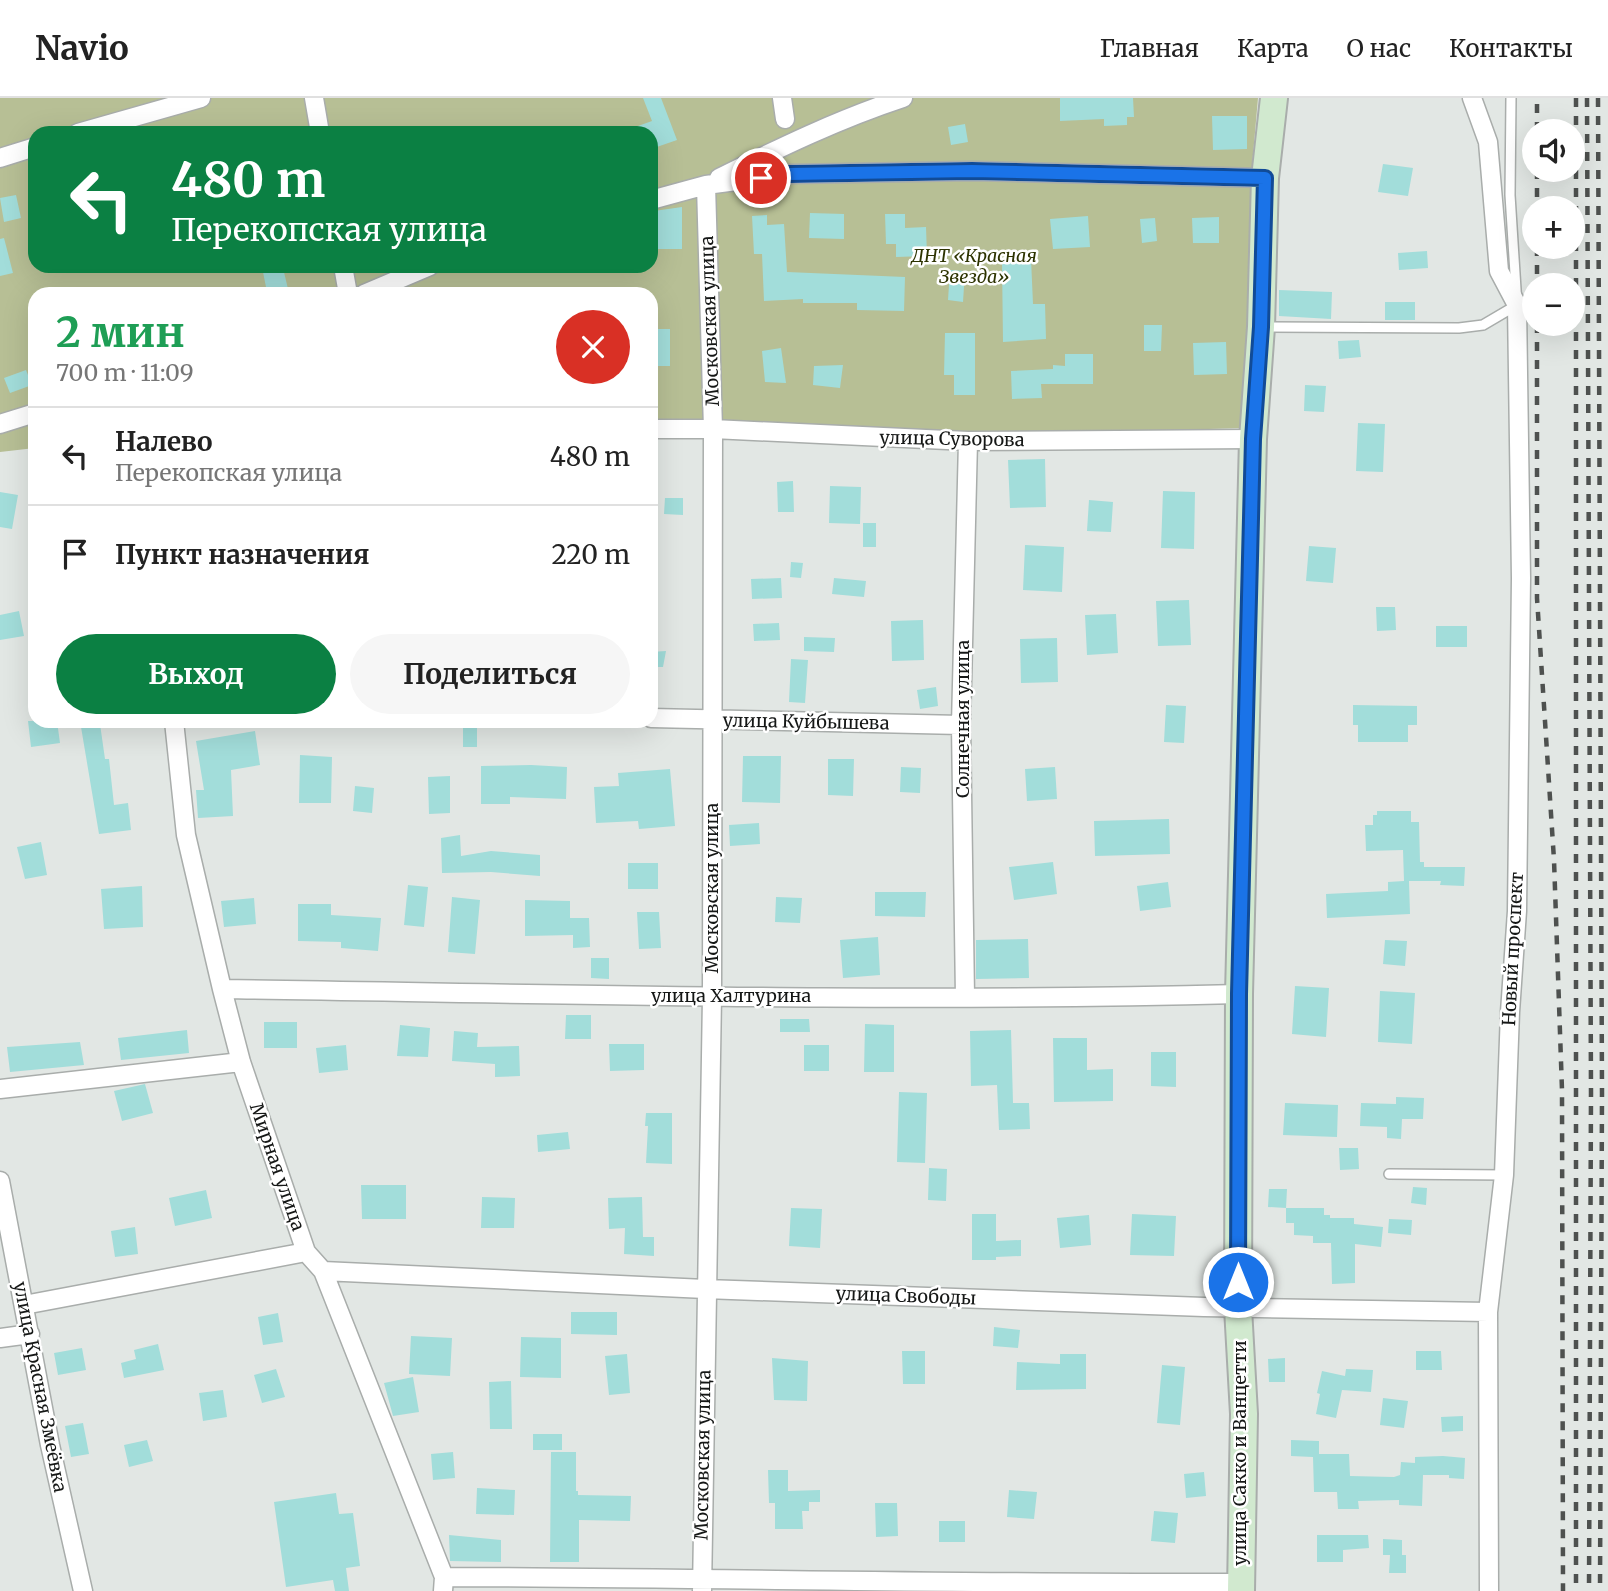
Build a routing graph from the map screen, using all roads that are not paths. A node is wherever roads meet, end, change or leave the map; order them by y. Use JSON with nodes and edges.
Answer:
{"nodes":[{"id":1,"x":201,"y":98,"type":"edge"},
{"id":2,"x":314,"y":98,"type":"edge"},
{"id":3,"x":782,"y":98,"type":"edge"},
{"id":4,"x":903,"y":98,"type":"edge"},
{"id":5,"x":1274,"y":98,"type":"edge"},
{"id":6,"x":1472,"y":98,"type":"edge"},
{"id":7,"x":1511,"y":98,"type":"edge"},
{"id":8,"x":785,"y":119,"type":"dead end"},
{"id":9,"x":103,"y":126,"type":"edge"},
{"id":10,"x":319,"y":126,"type":"edge"},
{"id":11,"x":28,"y":149,"type":"edge"},
{"id":12,"x":0,"y":158,"type":"edge"},
{"id":13,"x":1265,"y":178,"type":"junction"},
{"id":14,"x":706,"y":185,"type":"junction"},
{"id":15,"x":658,"y":198,"type":"edge"},
{"id":16,"x":414,"y":273,"type":"edge"},
{"id":17,"x":380,"y":287,"type":"edge"},
{"id":18,"x":1517,"y":305,"type":"junction"},
{"id":19,"x":1261,"y":327,"type":"junction"},
{"id":20,"x":28,"y":415,"type":"edge"},
{"id":21,"x":0,"y":424,"type":"edge"},
{"id":22,"x":658,"y":429,"type":"edge"},
{"id":23,"x":713,"y":429,"type":"junction"},
{"id":24,"x":1253,"y":439,"type":"junction"},
{"id":25,"x":968,"y":441,"type":"junction"},
{"id":26,"x":658,"y":718,"type":"edge"},
{"id":27,"x":712,"y":719,"type":"junction"},
{"id":28,"x":961,"y":725,"type":"junction"},
{"id":29,"x":175,"y":728,"type":"edge"},
{"id":30,"x":222,"y":989,"type":"junction"},
{"id":31,"x":1239,"y":994,"type":"junction"},
{"id":32,"x":712,"y":997,"type":"junction"},
{"id":33,"x":965,"y":997,"type":"junction"},
{"id":34,"x":241,"y":1062,"type":"junction"},
{"id":35,"x":0,"y":1089,"type":"edge"},
{"id":36,"x":1389,"y":1174,"type":"dead end"},
{"id":37,"x":1504,"y":1175,"type":"junction"},
{"id":38,"x":0,"y":1181,"type":"edge"},
{"id":39,"x":306,"y":1252,"type":"junction"},
{"id":40,"x":323,"y":1270,"type":"junction"},
{"id":41,"x":705,"y":1289,"type":"junction"},
{"id":42,"x":24,"y":1305,"type":"junction"},
{"id":43,"x":1238,"y":1308,"type":"junction"},
{"id":44,"x":1488,"y":1312,"type":"junction"},
{"id":45,"x":30,"y":1334,"type":"junction"},
{"id":46,"x":0,"y":1338,"type":"edge"},
{"id":47,"x":443,"y":1584,"type":"edge"},
{"id":48,"x":702,"y":1584,"type":"edge"},
{"id":49,"x":996,"y":1587,"type":"edge"},
{"id":50,"x":1241,"y":1587,"type":"edge"},
{"id":51,"x":83,"y":1591,"type":"edge"},
{"id":52,"x":1489,"y":1591,"type":"edge"}],
"edges":[{"from":1,"to":9,"type":"street"},
{"from":2,"to":10,"type":"street"},
{"from":3,"to":8,"type":"street"},
{"from":4,"to":14,"type":"street"},
{"from":5,"to":13,"type":"main road","name":"улица Сакко и Ванцетти"},
{"from":6,"to":18,"type":"street"},
{"from":7,"to":18,"type":"lane"},
{"from":11,"to":12,"type":"street"},
{"from":13,"to":14,"type":"street"},
{"from":13,"to":19,"type":"main road","name":"улица Сакко и Ванцетти"},
{"from":14,"to":15,"type":"street"},
{"from":14,"to":23,"type":"street","name":"Московская улица"},
{"from":16,"to":17,"type":"street"},
{"from":18,"to":19,"type":"lane"},
{"from":18,"to":37,"type":"street","name":"Новый проспект"},
{"from":19,"to":24,"type":"main road","name":"улица Сакко и Ванцетти"},
{"from":20,"to":21,"type":"street"},
{"from":22,"to":23,"type":"street","name":"улица Суворова"},
{"from":23,"to":25,"type":"street","name":"улица Суворова"},
{"from":23,"to":27,"type":"street","name":"Московская улица"},
{"from":24,"to":25,"type":"street","name":"улица Суворова"},
{"from":24,"to":31,"type":"main road","name":"улица Сакко и Ванцетти"},
{"from":25,"to":28,"type":"street","name":"Солнечная улица"},
{"from":26,"to":27,"type":"street","name":"улица Куйбышева"},
{"from":27,"to":28,"type":"street","name":"улица Куйбышева"},
{"from":27,"to":32,"type":"street","name":"Московская улица"},
{"from":28,"to":33,"type":"street","name":"Солнечная улица"},
{"from":29,"to":30,"type":"street","name":"Мирная улица"},
{"from":30,"to":32,"type":"street","name":"улица Халтурина"},
{"from":30,"to":34,"type":"street","name":"Мирная улица"},
{"from":31,"to":33,"type":"street","name":"улица Халтурина"},
{"from":31,"to":43,"type":"main road","name":"улица Сакко и Ванцетти"},
{"from":32,"to":33,"type":"street","name":"улица Халтурина"},
{"from":32,"to":41,"type":"street","name":"Московская улица"},
{"from":34,"to":35,"type":"street"},
{"from":34,"to":39,"type":"street","name":"Мирная улица"},
{"from":36,"to":37,"type":"lane"},
{"from":37,"to":44,"type":"street","name":"Новый проспект"},
{"from":38,"to":42,"type":"street","name":"улица Красная Змеёвка"},
{"from":39,"to":40,"type":"street","name":"Мирная улица"},
{"from":39,"to":42,"type":"street"},
{"from":40,"to":41,"type":"street","name":"улица Свободы"},
{"from":40,"to":47,"type":"street","name":"Мирная улица"},
{"from":41,"to":43,"type":"street","name":"улица Свободы"},
{"from":41,"to":48,"type":"street","name":"Московская улица"},
{"from":42,"to":45,"type":"street","name":"улица Красная Змеёвка"},
{"from":43,"to":44,"type":"street","name":"улица Свободы"},
{"from":43,"to":50,"type":"main road","name":"улица Сакко и Ванцетти"},
{"from":44,"to":52,"type":"street","name":"Новый проспект"},
{"from":45,"to":46,"type":"street"},
{"from":45,"to":51,"type":"street","name":"улица Красная Змеёвка"},
{"from":47,"to":48,"type":"street"},
{"from":48,"to":49,"type":"street"},
{"from":49,"to":50,"type":"street"}]}
